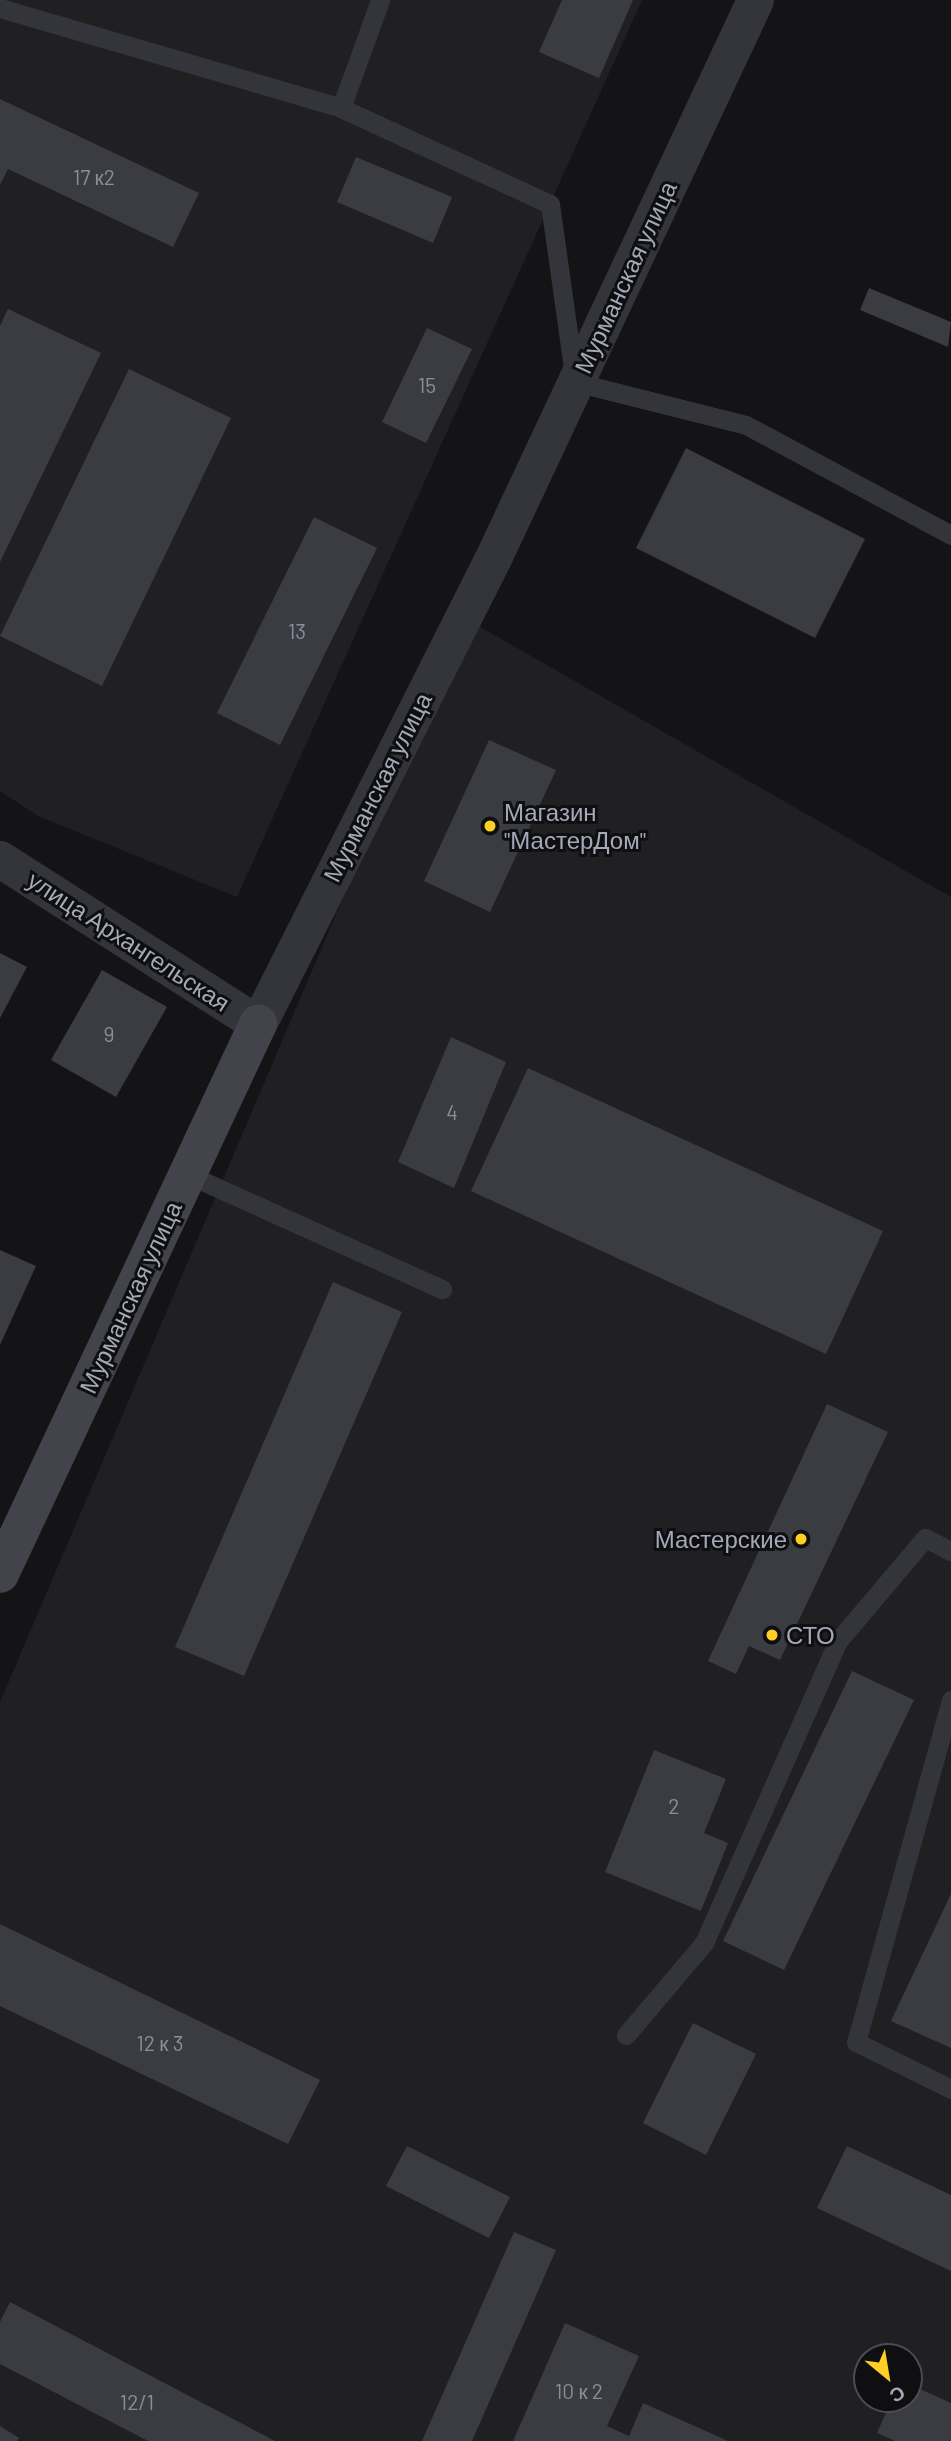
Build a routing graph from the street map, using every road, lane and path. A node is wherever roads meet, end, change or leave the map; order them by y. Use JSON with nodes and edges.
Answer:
{"nodes":[{"id":1,"x":380,"y":0,"type":"edge"},
{"id":2,"x":755,"y":0,"type":"edge"},
{"id":3,"x":0,"y":8,"type":"edge"},
{"id":4,"x":341,"y":108,"type":"junction"},
{"id":5,"x":575,"y":382,"type":"junction"},
{"id":6,"x":951,"y":535,"type":"edge"},
{"id":7,"x":0,"y":859,"type":"edge"},
{"id":8,"x":258,"y":1024,"type":"junction"},
{"id":9,"x":187,"y":1174,"type":"junction"},
{"id":10,"x":442,"y":1289,"type":"dead end"},
{"id":11,"x":951,"y":1551,"type":"edge"},
{"id":12,"x":0,"y":1574,"type":"edge"},
{"id":13,"x":951,"y":1700,"type":"edge"},
{"id":14,"x":626,"y":2035,"type":"dead end"},
{"id":15,"x":951,"y":2090,"type":"edge"}],
"edges":[{"from":1,"to":4,"type":"lane"},
{"from":2,"to":5,"type":"street","name":"Мурманская улица"},
{"from":3,"to":4,"type":"lane"},
{"from":4,"to":5,"type":"lane"},
{"from":5,"to":6,"type":"lane"},
{"from":5,"to":8,"type":"street","name":"Мурманская улица"},
{"from":7,"to":8,"type":"street","name":"улица Архангельская"},
{"from":8,"to":9,"type":"street","name":"Мурманская улица"},
{"from":9,"to":10,"type":"lane"},
{"from":9,"to":12,"type":"street","name":"Мурманская улица"},
{"from":11,"to":14,"type":"lane"},
{"from":13,"to":15,"type":"lane"}]}
